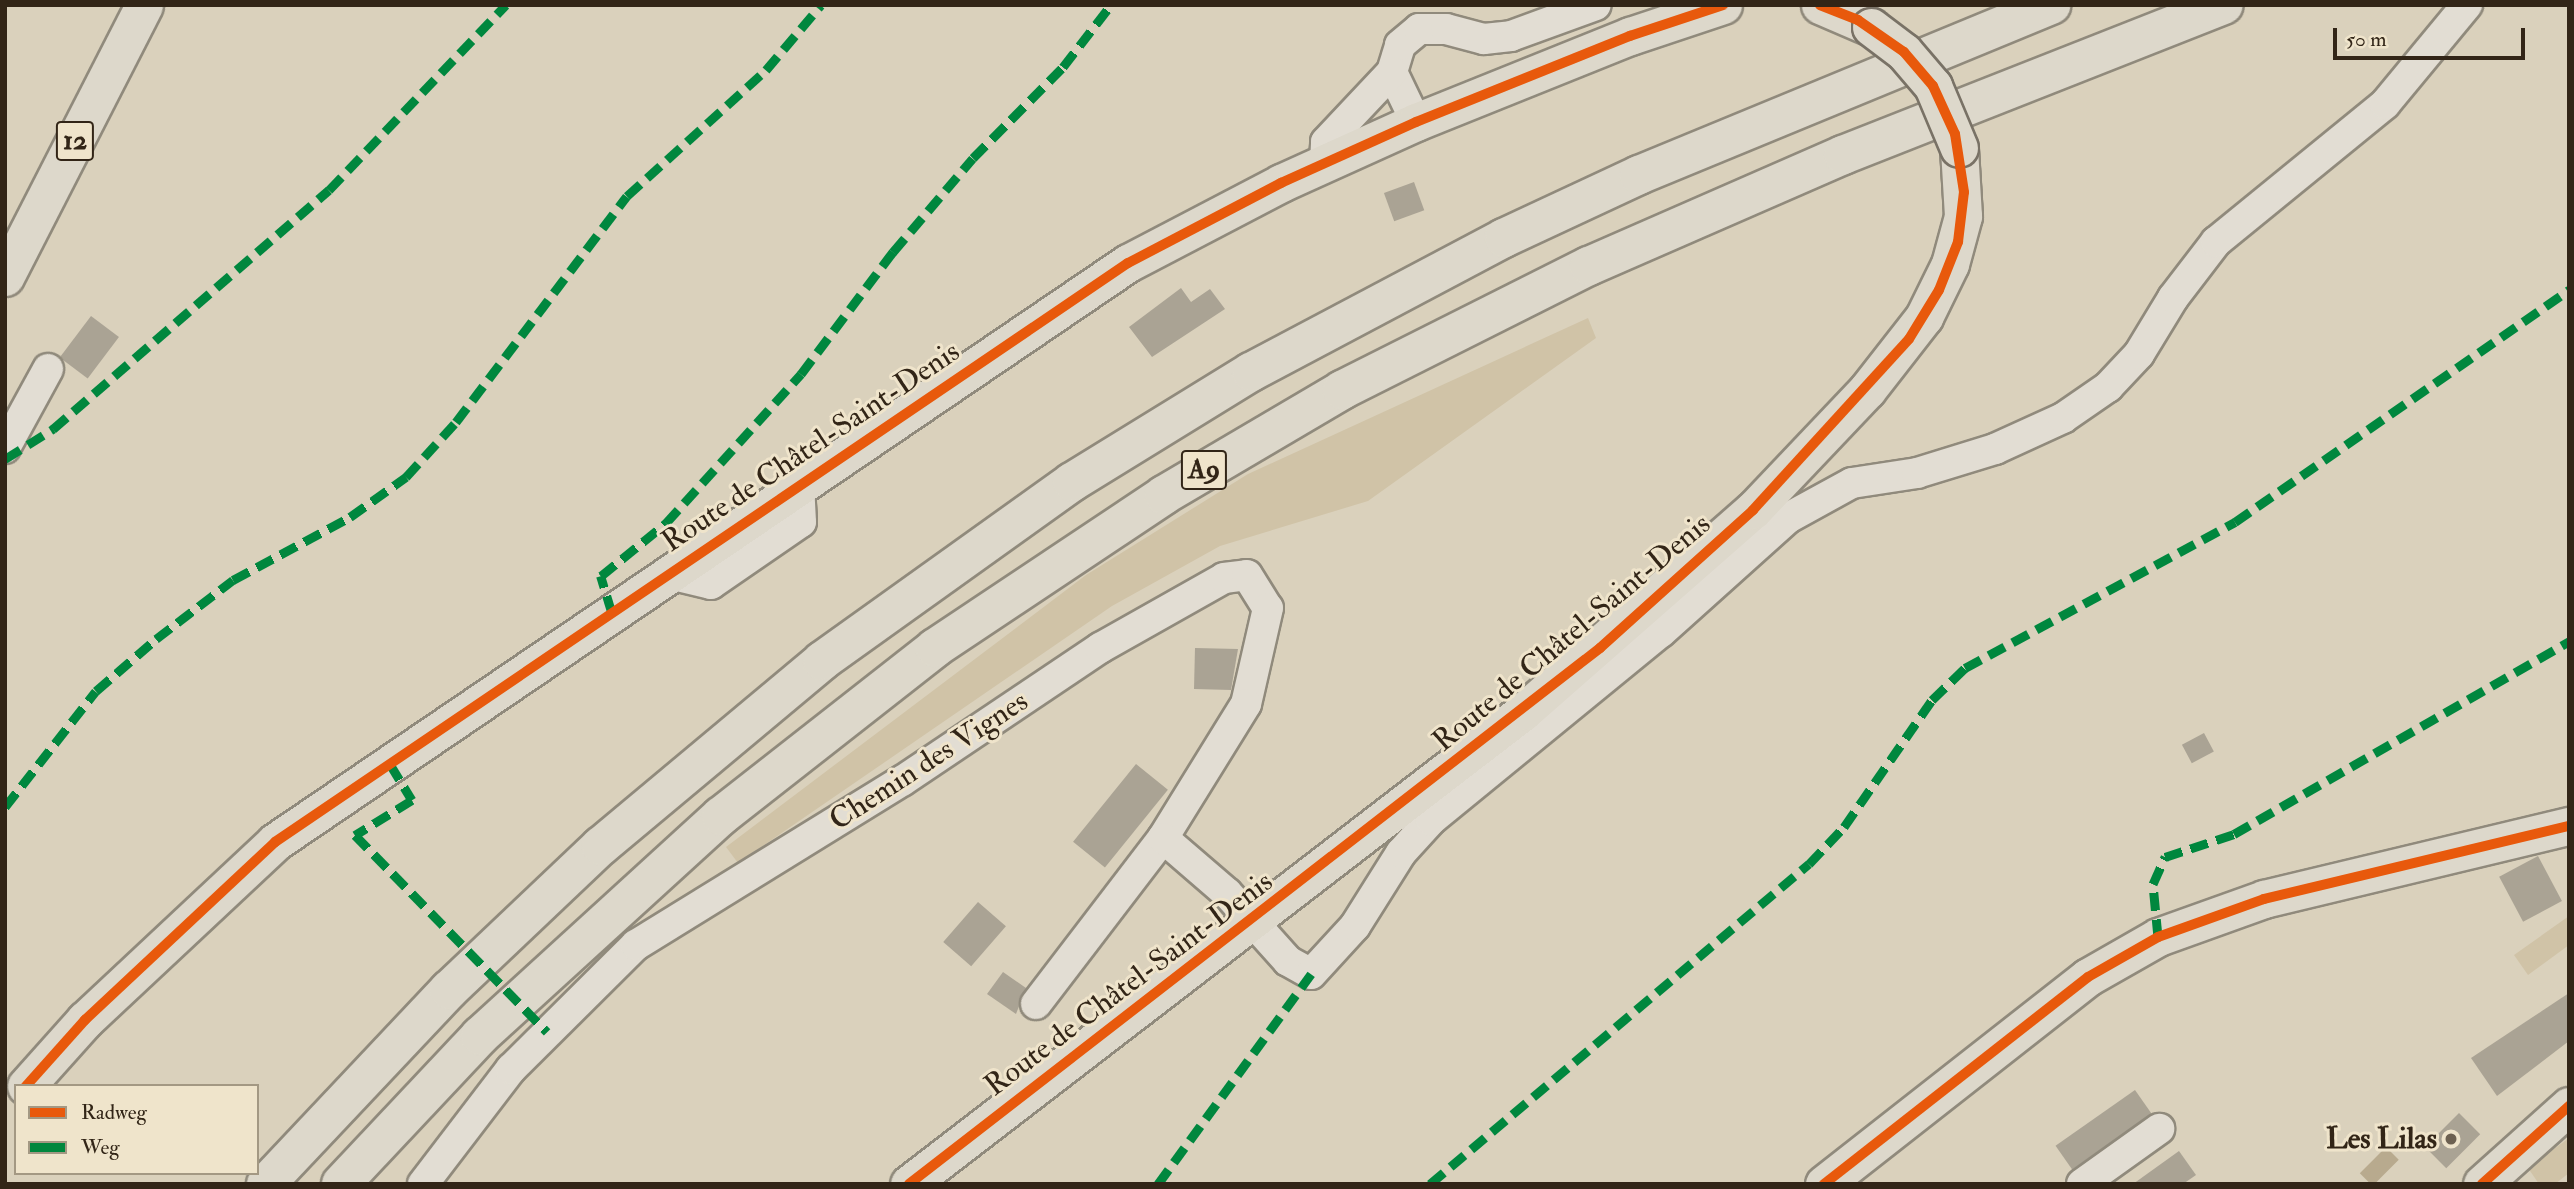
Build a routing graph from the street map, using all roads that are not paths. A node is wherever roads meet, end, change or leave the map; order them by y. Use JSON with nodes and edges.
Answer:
{"nodes":[{"id":1,"x":144,"y":5,"type":"edge"},
{"id":2,"x":1596,"y":5,"type":"edge"},
{"id":3,"x":1723,"y":5,"type":"edge"},
{"id":4,"x":1820,"y":5,"type":"edge"},
{"id":5,"x":2051,"y":5,"type":"edge"},
{"id":6,"x":2224,"y":5,"type":"edge"},
{"id":7,"x":2467,"y":5,"type":"edge"},
{"id":8,"x":1392,"y":72,"type":"junction"},
{"id":9,"x":1416,"y":122,"type":"junction"},
{"id":10,"x":1325,"y":163,"type":"junction"},
{"id":11,"x":5,"y":277,"type":"edge"},
{"id":12,"x":48,"y":369,"type":"dead end"},
{"id":13,"x":5,"y":448,"type":"edge"},
{"id":14,"x":2569,"y":826,"type":"edge"},
{"id":15,"x":1163,"y":838,"type":"junction"},
{"id":16,"x":1250,"y":923,"type":"junction"},
{"id":17,"x":1036,"y":1004,"type":"dead end"},
{"id":18,"x":28,"y":1084,"type":"edge"},
{"id":19,"x":2569,"y":1106,"type":"edge"},
{"id":20,"x":2159,"y":1129,"type":"dead end"},
{"id":21,"x":266,"y":1184,"type":"edge"},
{"id":22,"x":341,"y":1184,"type":"edge"},
{"id":23,"x":423,"y":1184,"type":"edge"},
{"id":24,"x":909,"y":1184,"type":"edge"},
{"id":25,"x":1824,"y":1184,"type":"edge"},
{"id":26,"x":2082,"y":1184,"type":"edge"},
{"id":27,"x":2482,"y":1184,"type":"edge"}],
"edges":[{"from":1,"to":11,"type":"main road","number":"12"},
{"from":2,"to":8,"type":"street"},
{"from":3,"to":9,"type":"main road","name":"Route de Châtel-Saint-Denis"},
{"from":4,"to":16,"type":"main road","name":"Route de Châtel-Saint-Denis","bridge":true},
{"from":5,"to":21,"type":"highway","number":"A9"},
{"from":6,"to":22,"type":"highway","number":"A9"},
{"from":7,"to":16,"type":"street"},
{"from":8,"to":9,"type":"street"},
{"from":8,"to":10,"type":"street"},
{"from":9,"to":10,"type":"main road","name":"Route de Châtel-Saint-Denis"},
{"from":10,"to":18,"type":"main road","name":"Route de Châtel-Saint-Denis"},
{"from":12,"to":13,"type":"street"},
{"from":14,"to":25,"type":"main road"},
{"from":15,"to":16,"type":"street"},
{"from":15,"to":17,"type":"street","name":"Chemin des Vignes"},
{"from":15,"to":23,"type":"street","name":"Chemin des Vignes"},
{"from":16,"to":24,"type":"main road","name":"Route de Châtel-Saint-Denis"},
{"from":19,"to":27,"type":"main road"},
{"from":20,"to":26,"type":"street"}]}
